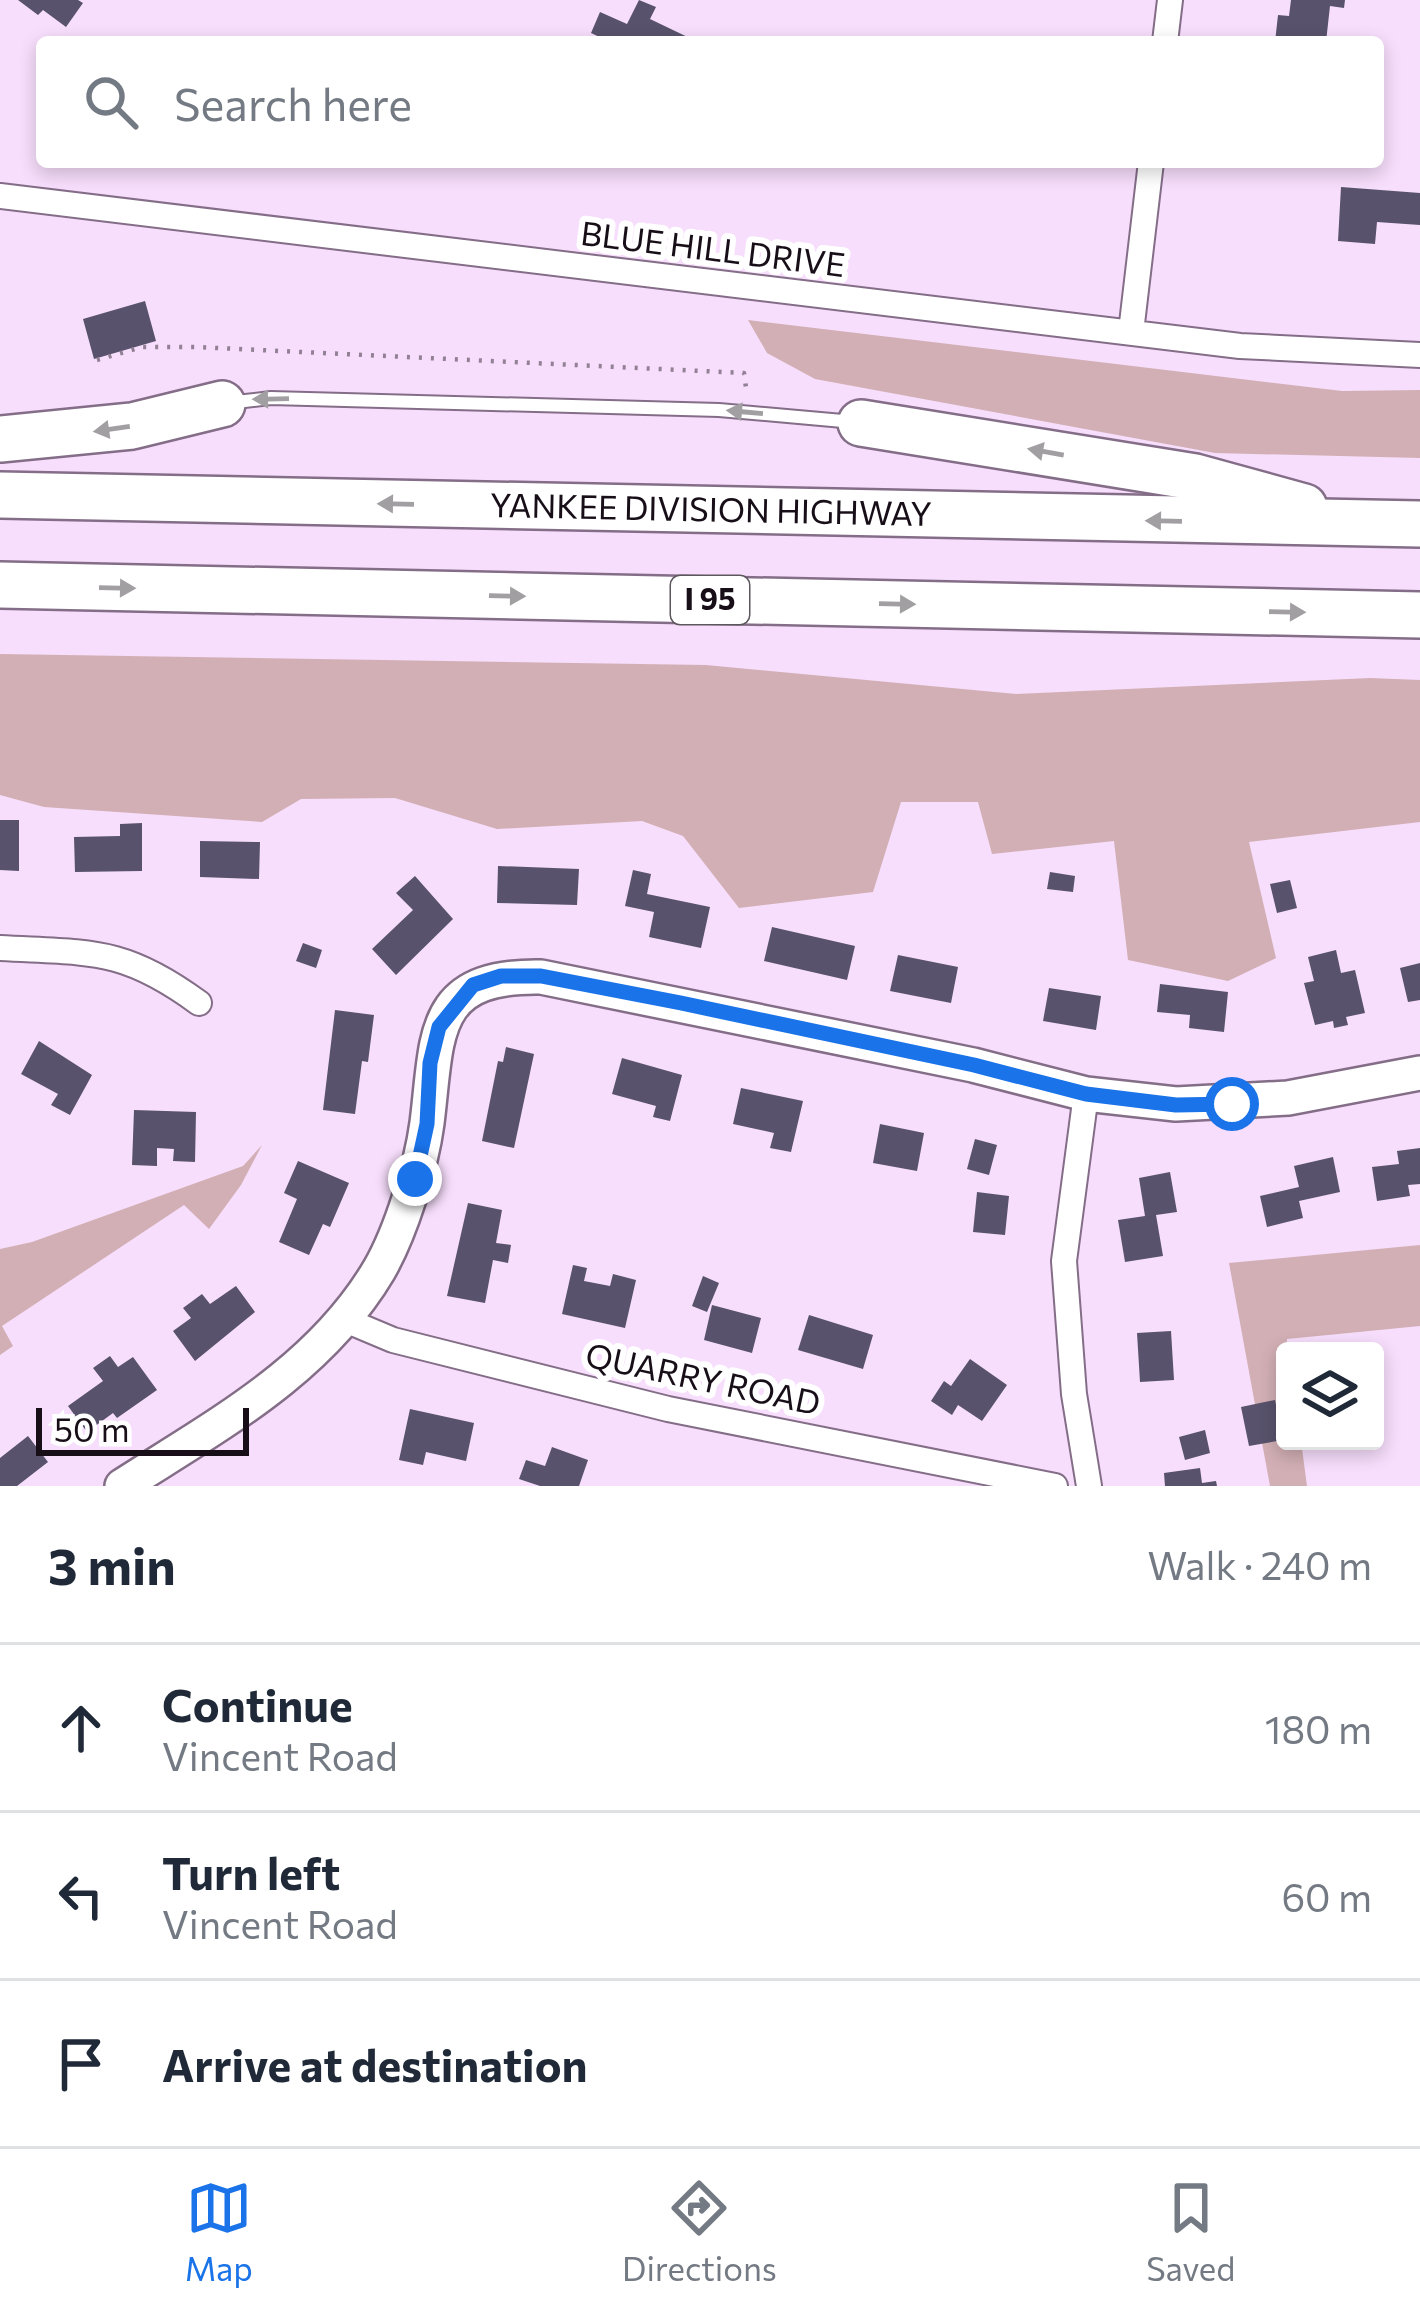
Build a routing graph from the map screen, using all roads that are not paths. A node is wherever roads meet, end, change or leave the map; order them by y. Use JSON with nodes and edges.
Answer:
{"nodes":[{"id":1,"x":1170,"y":0,"type":"edge"},
{"id":2,"x":1166,"y":36,"type":"edge"},
{"id":3,"x":1150,"y":168,"type":"edge"},
{"id":4,"x":0,"y":196,"type":"edge"},
{"id":5,"x":1131,"y":332,"type":"junction"},
{"id":6,"x":1420,"y":355,"type":"edge"},
{"id":7,"x":222,"y":404,"type":"joint"},
{"id":8,"x":861,"y":422,"type":"joint"},
{"id":9,"x":0,"y":439,"type":"edge"},
{"id":10,"x":0,"y":495,"type":"edge"},
{"id":11,"x":1365,"y":524,"type":"junction"},
{"id":12,"x":1420,"y":524,"type":"edge"},
{"id":13,"x":0,"y":585,"type":"edge"},
{"id":14,"x":1420,"y":614,"type":"edge"},
{"id":15,"x":0,"y":948,"type":"edge"},
{"id":16,"x":199,"y":1003,"type":"dead end"},
{"id":17,"x":1420,"y":1073,"type":"edge"},
{"id":18,"x":1086,"y":1094,"type":"junction"},
{"id":19,"x":343,"y":1319,"type":"junction"},
{"id":20,"x":122,"y":1486,"type":"edge"},
{"id":21,"x":1054,"y":1486,"type":"edge"},
{"id":22,"x":1089,"y":1486,"type":"edge"}],
"edges":[{"from":1,"to":2,"type":"street"},
{"from":3,"to":5,"type":"street"},
{"from":4,"to":5,"type":"street","name":"BLUE HILL DRIVE"},
{"from":5,"to":6,"type":"street","name":"BLUE HILL DRIVE"},
{"from":8,"to":7,"type":"lane","one_way":true},
{"from":7,"to":9,"type":"highway","one_way":true},
{"from":11,"to":8,"type":"highway","one_way":true},
{"from":11,"to":10,"type":"highway","name":"YANKEE DIVISION HIGHWAY","one_way":true},
{"from":11,"to":12,"type":"highway","name":"YANKEE DIVISION HIGHWAY"},
{"from":13,"to":14,"type":"highway","number":"I 95","one_way":true},
{"from":15,"to":16,"type":"street"},
{"from":17,"to":18,"type":"street"},
{"from":18,"to":19,"type":"street"},
{"from":18,"to":22,"type":"street"},
{"from":19,"to":20,"type":"street"},
{"from":19,"to":21,"type":"street","name":"QUARRY ROAD"}]}
